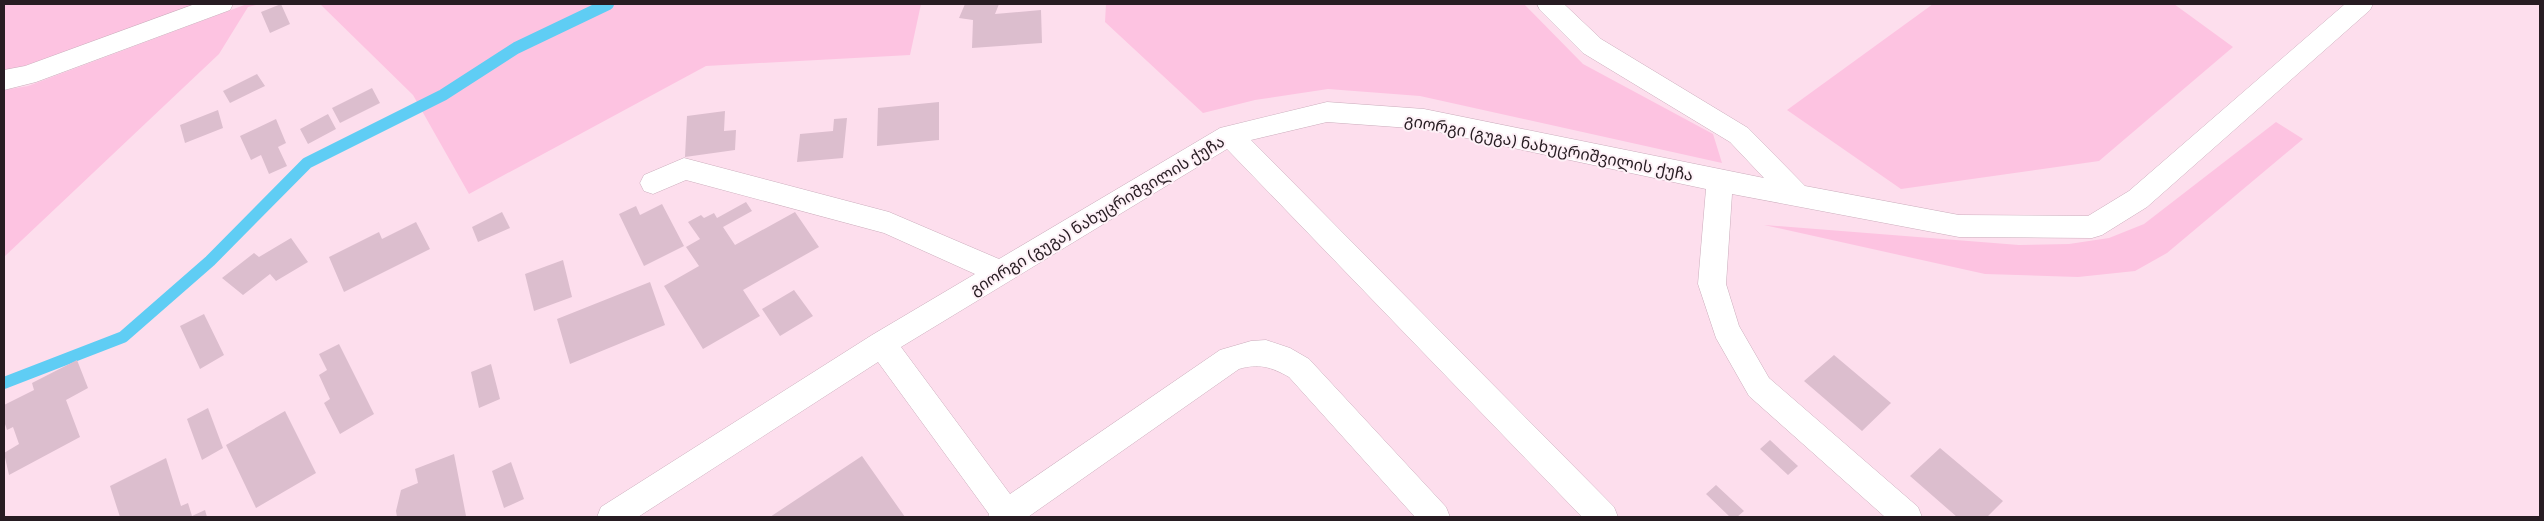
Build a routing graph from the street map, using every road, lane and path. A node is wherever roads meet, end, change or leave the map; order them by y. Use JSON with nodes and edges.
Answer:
{"nodes":[{"id":1,"x":221,"y":4,"type":"edge"},
{"id":2,"x":1549,"y":4,"type":"edge"},
{"id":3,"x":2361,"y":4,"type":"edge"},
{"id":4,"x":4,"y":80,"type":"edge"},
{"id":5,"x":1230,"y":135,"type":"junction"},
{"id":6,"x":1720,"y":181,"type":"junction"},
{"id":7,"x":653,"y":182,"type":"dead end"},
{"id":8,"x":1796,"y":194,"type":"junction"},
{"id":9,"x":1001,"y":273,"type":"junction"},
{"id":10,"x":882,"y":344,"type":"junction"},
{"id":11,"x":1006,"y":516,"type":"edge"},
{"id":12,"x":612,"y":517,"type":"edge"},
{"id":13,"x":1435,"y":517,"type":"edge"},
{"id":14,"x":1603,"y":517,"type":"edge"},
{"id":15,"x":1907,"y":517,"type":"edge"}],
"edges":[{"from":1,"to":4,"type":"street"},
{"from":2,"to":8,"type":"street"},
{"from":3,"to":8,"type":"street","name":"გიორგი (გუგა) ნახუცრიშვილის ქუჩა"},
{"from":5,"to":6,"type":"street","name":"გიორგი (გუგა) ნახუცრიშვილის ქუჩა"},
{"from":5,"to":9,"type":"street","name":"გიორგი (გუგა) ნახუცრიშვილის ქუჩა"},
{"from":5,"to":14,"type":"street"},
{"from":6,"to":8,"type":"street","name":"გიორგი (გუგა) ნახუცრიშვილის ქუჩა"},
{"from":6,"to":15,"type":"street"},
{"from":7,"to":9,"type":"street"},
{"from":9,"to":10,"type":"street","name":"გიორგი (გუგა) ნახუცრიშვილის ქუჩა"},
{"from":10,"to":11,"type":"street"},
{"from":10,"to":12,"type":"street","name":"გიორგი (გუგა) ნახუცრიშვილის ქუჩა"},
{"from":11,"to":13,"type":"street"}]}
